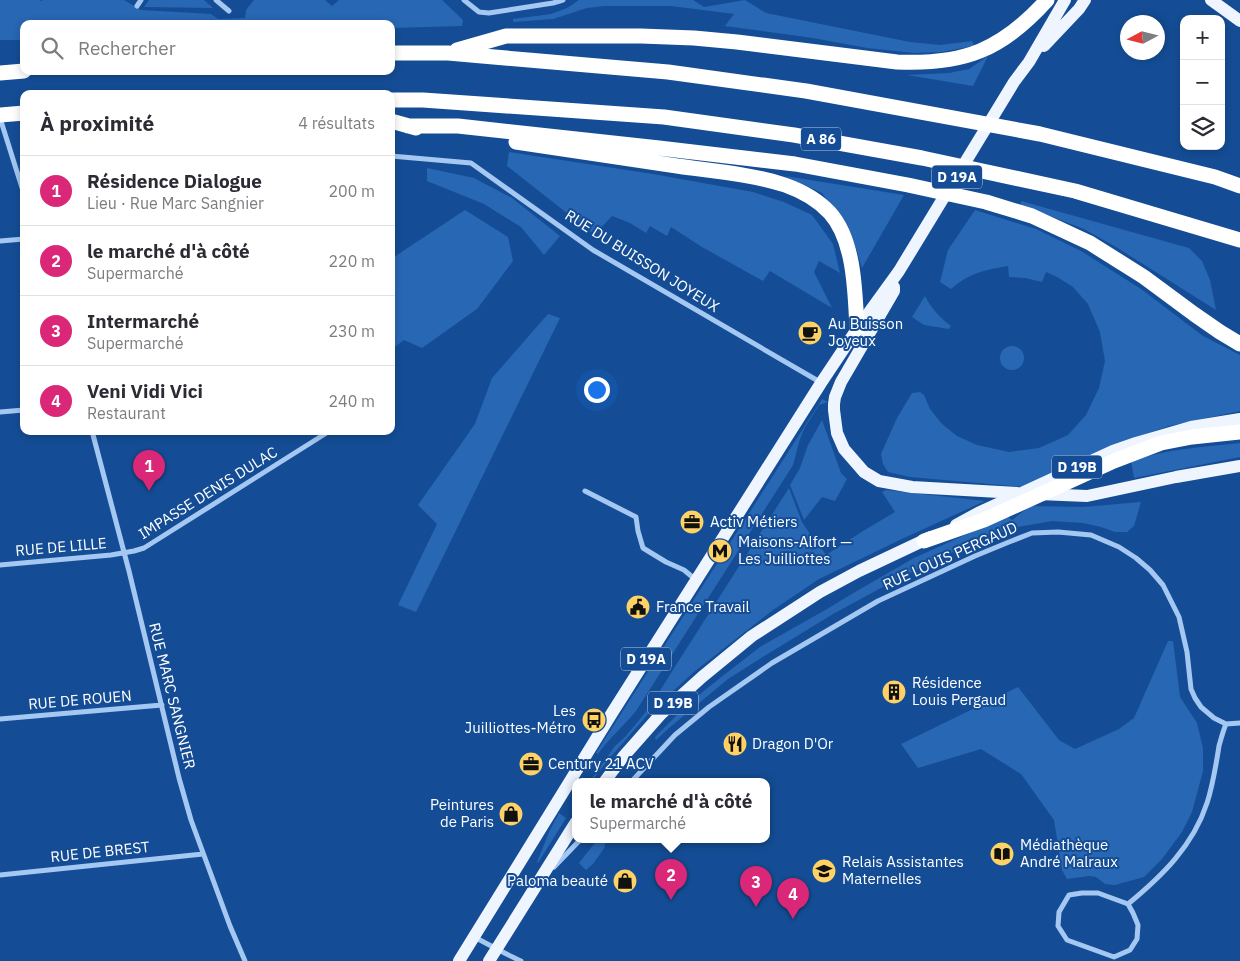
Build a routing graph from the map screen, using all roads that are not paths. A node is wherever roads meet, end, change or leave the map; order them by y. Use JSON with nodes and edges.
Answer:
{"nodes":[{"id":1,"x":140,"y":0,"type":"edge"},
{"id":2,"x":216,"y":0,"type":"edge"},
{"id":3,"x":464,"y":0,"type":"edge"},
{"id":4,"x":563,"y":0,"type":"edge"},
{"id":5,"x":1047,"y":0,"type":"edge"},
{"id":6,"x":1065,"y":0,"type":"edge"},
{"id":7,"x":1085,"y":0,"type":"edge"},
{"id":8,"x":1210,"y":0,"type":"edge"},
{"id":9,"x":137,"y":6,"type":"dead end"},
{"id":10,"x":229,"y":11,"type":"dead end"},
{"id":11,"x":1240,"y":21,"type":"edge"},
{"id":12,"x":448,"y":52,"type":"junction"},
{"id":13,"x":395,"y":53,"type":"edge"},
{"id":14,"x":1029,"y":62,"type":"junction"},
{"id":15,"x":20,"y":71,"type":"edge"},
{"id":16,"x":0,"y":73,"type":"edge"},
{"id":17,"x":395,"y":100,"type":"edge"},
{"id":18,"x":20,"y":114,"type":"edge"},
{"id":19,"x":0,"y":116,"type":"edge"},
{"id":20,"x":395,"y":122,"type":"edge"},
{"id":21,"x":408,"y":126,"type":"junction"},
{"id":22,"x":395,"y":156,"type":"edge"},
{"id":23,"x":20,"y":181,"type":"edge"},
{"id":24,"x":1240,"y":186,"type":"edge"},
{"id":25,"x":20,"y":239,"type":"edge"},
{"id":26,"x":1240,"y":240,"type":"edge"},
{"id":27,"x":0,"y":241,"type":"edge"},
{"id":28,"x":896,"y":275,"type":"junction"},
{"id":29,"x":857,"y":329,"type":"junction"},
{"id":30,"x":1240,"y":344,"type":"edge"},
{"id":31,"x":821,"y":383,"type":"junction"},
{"id":32,"x":20,"y":410,"type":"edge"},
{"id":33,"x":0,"y":412,"type":"edge"},
{"id":34,"x":1240,"y":419,"type":"edge"},
{"id":35,"x":1240,"y":432,"type":"edge"},
{"id":36,"x":93,"y":435,"type":"edge"},
{"id":37,"x":323,"y":435,"type":"edge"},
{"id":38,"x":1240,"y":466,"type":"edge"},
{"id":39,"x":585,"y":491,"type":"dead end"},
{"id":40,"x":924,"y":541,"type":"junction"},
{"id":41,"x":124,"y":553,"type":"junction"},
{"id":42,"x":0,"y":565,"type":"edge"},
{"id":43,"x":696,"y":580,"type":"junction"},
{"id":44,"x":162,"y":705,"type":"junction"},
{"id":45,"x":0,"y":719,"type":"edge"},
{"id":46,"x":1240,"y":723,"type":"edge"},
{"id":47,"x":1226,"y":724,"type":"junction"},
{"id":48,"x":607,"y":778,"type":"edge"},
{"id":49,"x":635,"y":778,"type":"edge"},
{"id":50,"x":572,"y":828,"type":"edge"},
{"id":51,"x":577,"y":843,"type":"edge"},
{"id":52,"x":204,"y":854,"type":"junction"},
{"id":53,"x":0,"y":875,"type":"edge"},
{"id":54,"x":536,"y":885,"type":"junction"},
{"id":55,"x":1128,"y":904,"type":"junction"},
{"id":56,"x":473,"y":937,"type":"junction"},
{"id":57,"x":497,"y":948,"type":"junction"},
{"id":58,"x":245,"y":961,"type":"edge"},
{"id":59,"x":458,"y":961,"type":"edge"},
{"id":60,"x":489,"y":961,"type":"edge"},
{"id":61,"x":521,"y":961,"type":"edge"}],
"edges":[{"from":1,"to":9,"type":"street"},
{"from":2,"to":10,"type":"street"},
{"from":3,"to":4,"type":"street"},
{"from":5,"to":12,"type":"highway"},
{"from":6,"to":14,"type":"main road","number":"D 19A"},
{"from":7,"to":14,"type":"main road"},
{"from":8,"to":11,"type":"main road"},
{"from":12,"to":13,"type":"highway"},
{"from":12,"to":24,"type":"highway"},
{"from":14,"to":28,"type":"main road","number":"D 19A"},
{"from":15,"to":16,"type":"highway"},
{"from":17,"to":26,"type":"highway","number":"A 86"},
{"from":18,"to":19,"type":"highway"},
{"from":19,"to":23,"type":"street"},
{"from":20,"to":21,"type":"highway"},
{"from":21,"to":29,"type":"highway"},
{"from":21,"to":30,"type":"highway"},
{"from":22,"to":31,"type":"street","name":"RUE DU BUISSON JOYEUX"},
{"from":25,"to":27,"type":"street"},
{"from":28,"to":29,"type":"main road","number":"D 19A"},
{"from":28,"to":38,"type":"main road"},
{"from":29,"to":31,"type":"main road","number":"D 19A"},
{"from":31,"to":43,"type":"main road","number":"D 19A"},
{"from":32,"to":33,"type":"street"},
{"from":34,"to":40,"type":"main road","number":"D 19B"},
{"from":35,"to":40,"type":"highway"},
{"from":36,"to":41,"type":"street","name":"RUE MARC SANGNIER"},
{"from":37,"to":41,"type":"street","name":"IMPASSE DENIS DULAC"},
{"from":39,"to":43,"type":"street"},
{"from":40,"to":48,"type":"main road","number":"D 19B"},
{"from":41,"to":42,"type":"street","name":"RUE DE LILLE"},
{"from":41,"to":44,"type":"street","name":"RUE MARC SANGNIER"},
{"from":43,"to":56,"type":"main road","number":"D 19A"},
{"from":44,"to":45,"type":"street","name":"RUE DE ROUEN"},
{"from":44,"to":52,"type":"street","name":"RUE MARC SANGNIER"},
{"from":46,"to":47,"type":"street"},
{"from":47,"to":49,"type":"street","name":"RUE LOUIS PERGAUD"},
{"from":47,"to":55,"type":"street"},
{"from":50,"to":54,"type":"main road"},
{"from":51,"to":54,"type":"street"},
{"from":52,"to":53,"type":"street","name":"RUE DE BREST"},
{"from":52,"to":58,"type":"street","name":"RUE MARC SANGNIER"},
{"from":54,"to":57,"type":"main road"},
{"from":55,"to":55,"type":"street"},
{"from":56,"to":57,"type":"street"},
{"from":56,"to":59,"type":"main road"},
{"from":57,"to":60,"type":"main road"},
{"from":57,"to":61,"type":"street"}]}
